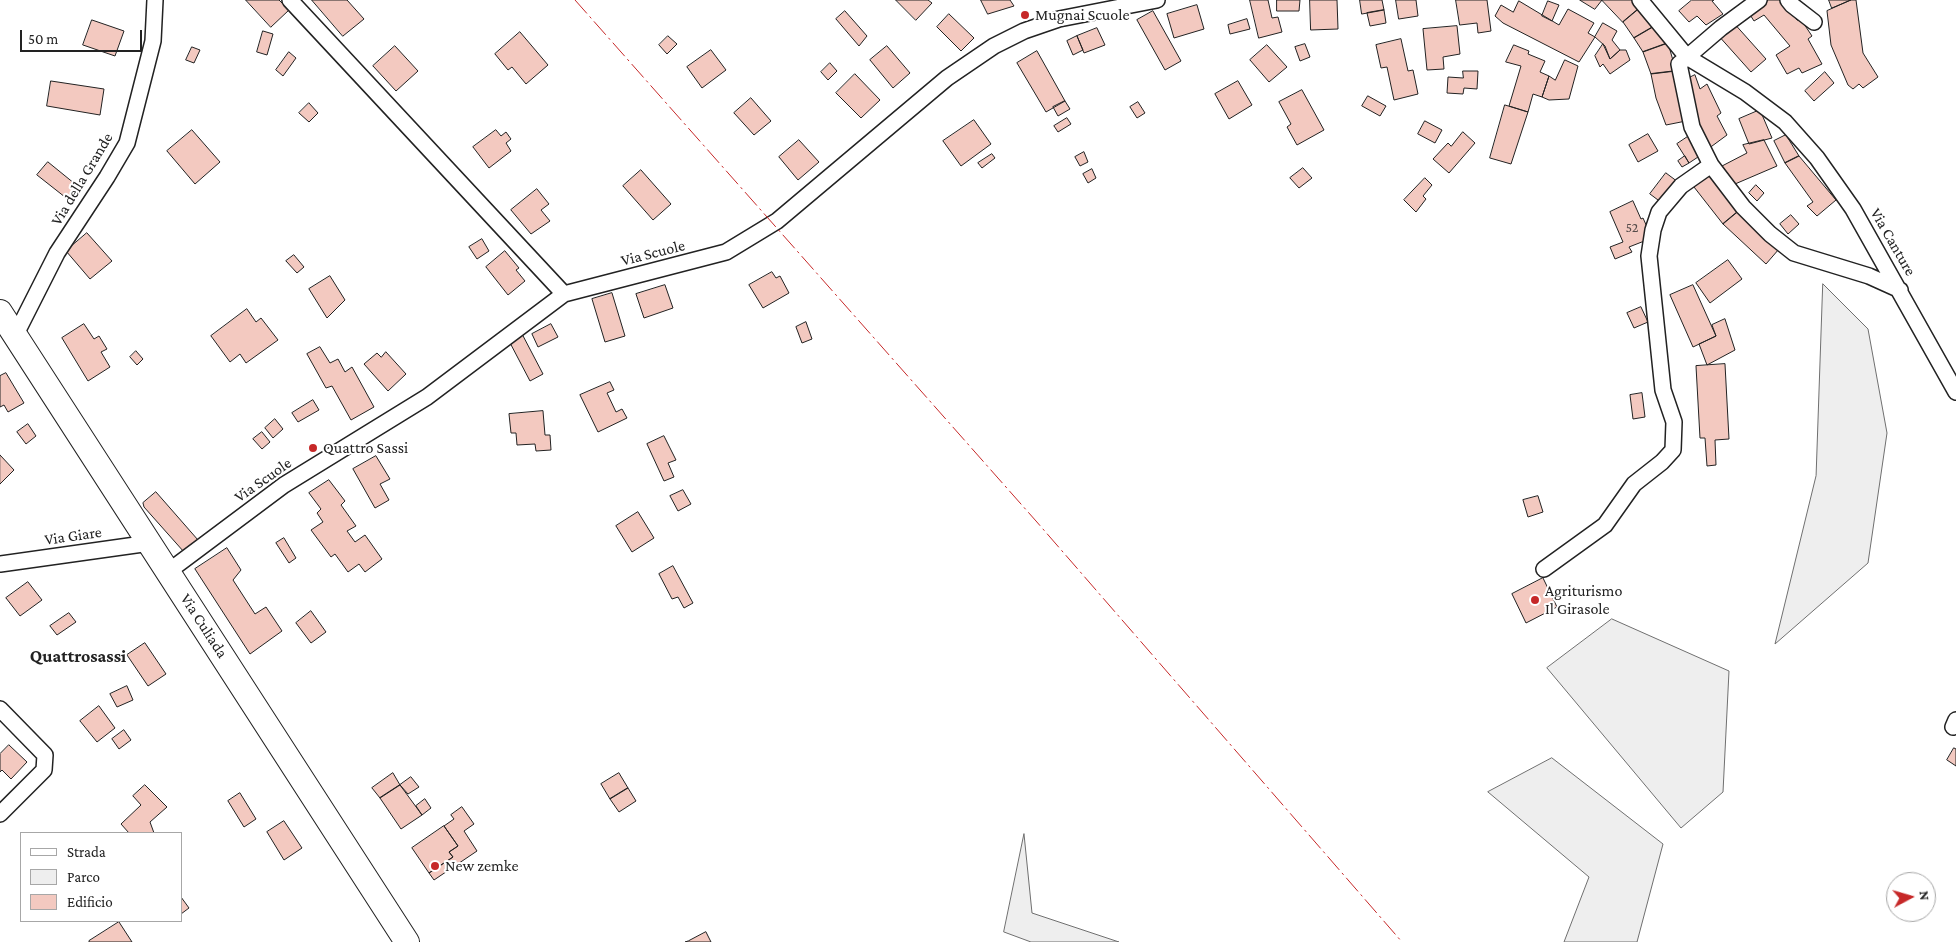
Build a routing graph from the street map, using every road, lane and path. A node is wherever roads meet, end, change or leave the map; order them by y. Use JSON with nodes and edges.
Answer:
{"nodes":[{"id":1,"x":155,"y":0,"type":"edge"},
{"id":2,"x":290,"y":0,"type":"edge"},
{"id":3,"x":1157,"y":0,"type":"edge"},
{"id":4,"x":1640,"y":0,"type":"edge"},
{"id":5,"x":1759,"y":0,"type":"edge"},
{"id":6,"x":1788,"y":0,"type":"edge"},
{"id":7,"x":1814,"y":22,"type":"dead end"},
{"id":8,"x":1686,"y":57,"type":"junction"},
{"id":9,"x":1712,"y":165,"type":"junction"},
{"id":10,"x":1900,"y":290,"type":"junction"},
{"id":11,"x":564,"y":294,"type":"junction"},
{"id":12,"x":0,"y":312,"type":"edge"},
{"id":13,"x":15,"y":336,"type":"junction"},
{"id":14,"x":1956,"y":392,"type":"edge"},
{"id":15,"x":150,"y":544,"type":"junction"},
{"id":16,"x":0,"y":564,"type":"edge"},
{"id":17,"x":1544,"y":569,"type":"dead end"},
{"id":18,"x":169,"y":572,"type":"junction"},
{"id":19,"x":0,"y":708,"type":"edge"},
{"id":20,"x":0,"y":814,"type":"edge"},
{"id":21,"x":407,"y":942,"type":"edge"}],
"edges":[{"from":1,"to":13,"type":"street","name":"Via della Grande"},
{"from":2,"to":11,"type":"street"},
{"from":3,"to":11,"type":"street","name":"Via Scuole"},
{"from":4,"to":8,"type":"street","name":"Via Canture"},
{"from":5,"to":8,"type":"street"},
{"from":6,"to":7,"type":"street"},
{"from":8,"to":9,"type":"street","name":"Via Canture"},
{"from":8,"to":10,"type":"street","name":"Via Canture"},
{"from":9,"to":10,"type":"street","name":"Via Canture"},
{"from":9,"to":17,"type":"street"},
{"from":10,"to":14,"type":"street"},
{"from":11,"to":18,"type":"street","name":"Via Scuole"},
{"from":12,"to":13,"type":"main road","name":"Via Culiada"},
{"from":13,"to":15,"type":"main road","name":"Via Culiada"},
{"from":15,"to":16,"type":"street","name":"Via Giare"},
{"from":15,"to":18,"type":"main road","name":"Via Culiada"},
{"from":18,"to":21,"type":"main road","name":"Via Culiada"},
{"from":19,"to":20,"type":"street"}]}
